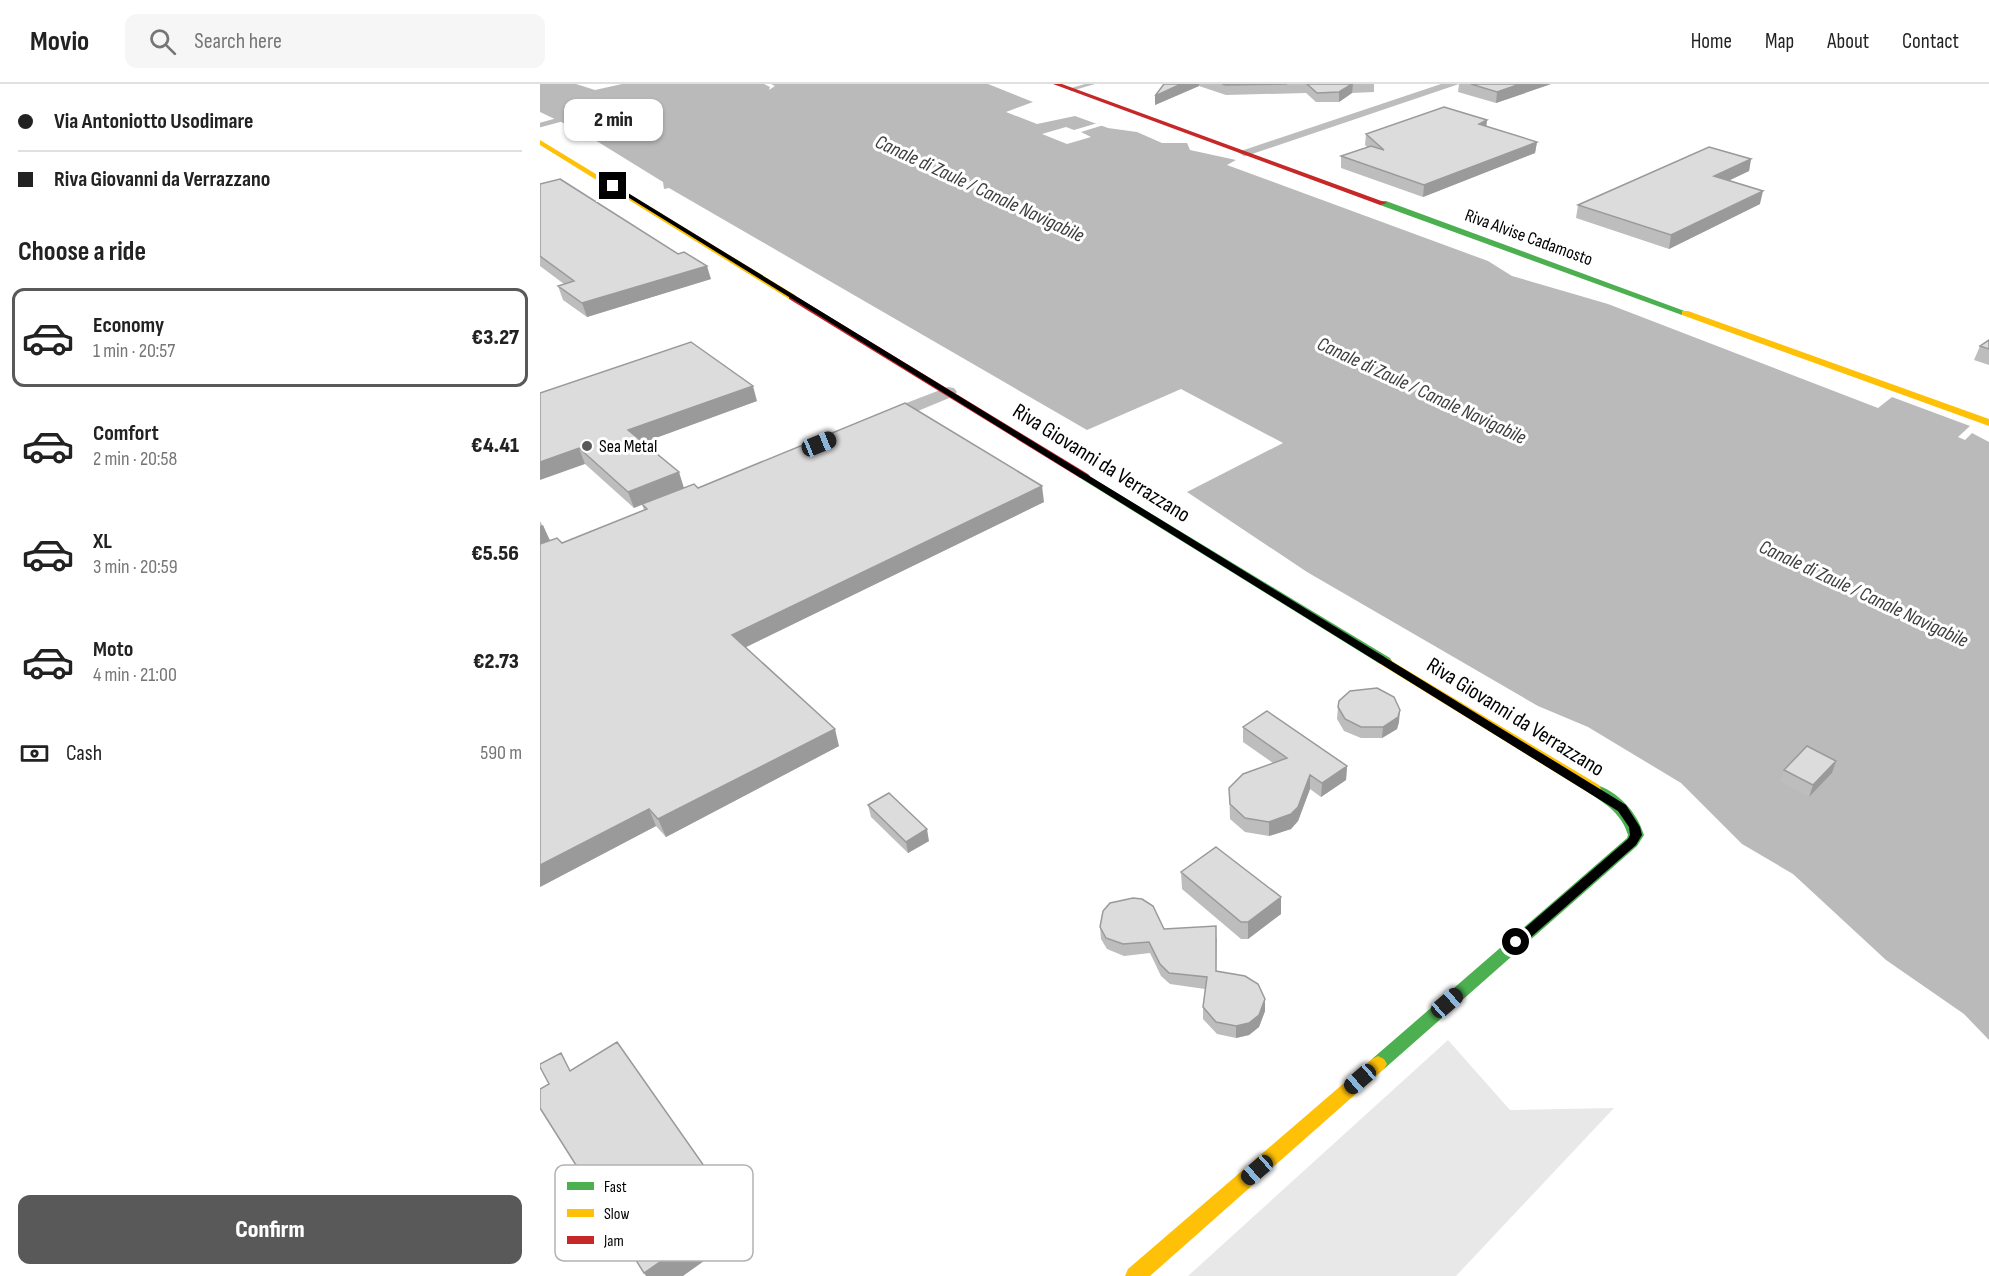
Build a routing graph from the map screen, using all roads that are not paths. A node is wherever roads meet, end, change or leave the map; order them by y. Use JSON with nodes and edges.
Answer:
{"nodes":[{"id":1,"x":1056,"y":84,"type":"edge"},
{"id":2,"x":1092,"y":84,"type":"edge"},
{"id":3,"x":1453,"y":84,"type":"edge"},
{"id":4,"x":1071,"y":89,"type":"junction"},
{"id":5,"x":540,"y":142,"type":"edge"},
{"id":6,"x":1244,"y":152,"type":"junction"},
{"id":7,"x":948,"y":392,"type":"junction"},
{"id":8,"x":1989,"y":423,"type":"edge"},
{"id":9,"x":860,"y":428,"type":"edge"},
{"id":10,"x":1135,"y":1276,"type":"edge"}],
"edges":[{"from":1,"to":4,"type":"street","name":"Riva Alvise Cadamosto"},
{"from":2,"to":4,"type":"lane"},
{"from":3,"to":6,"type":"street"},
{"from":4,"to":6,"type":"street","name":"Riva Alvise Cadamosto"},
{"from":5,"to":7,"type":"street","name":"Riva Giovanni da Verrazzano"},
{"from":6,"to":8,"type":"street","name":"Riva Alvise Cadamosto"},
{"from":7,"to":9,"type":"street"},
{"from":7,"to":10,"type":"street","name":"Riva Giovanni da Verrazzano"}]}
